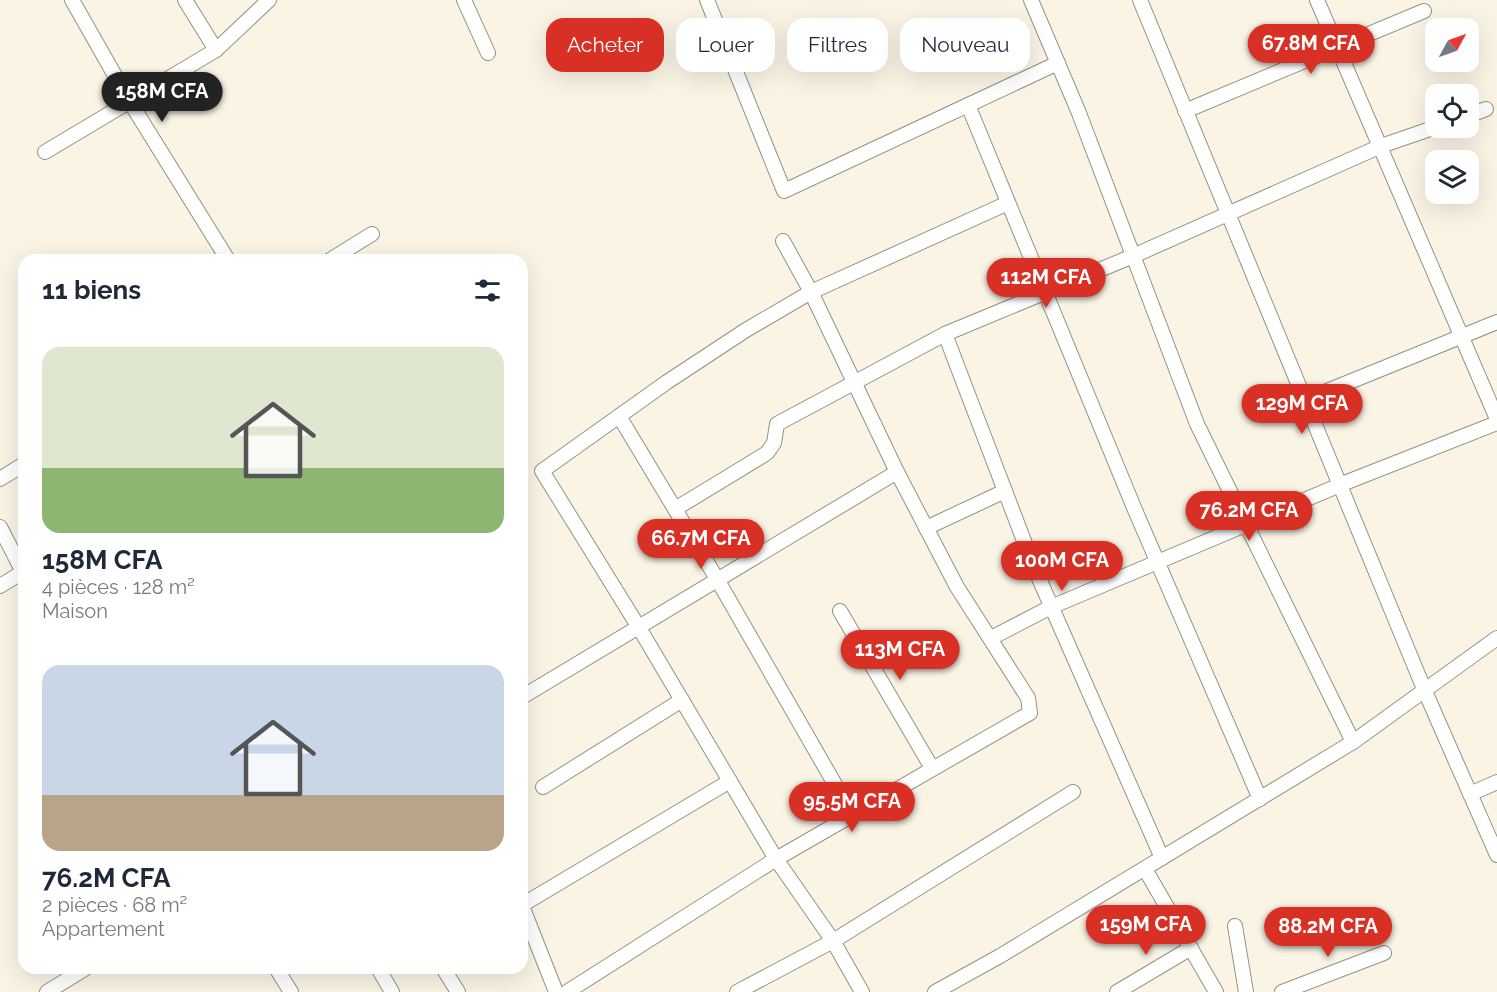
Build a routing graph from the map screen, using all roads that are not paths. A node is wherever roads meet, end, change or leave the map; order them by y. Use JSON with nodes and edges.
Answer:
{"nodes":[{"id":1,"x":72,"y":0,"type":"edge"},
{"id":2,"x":185,"y":0,"type":"edge"},
{"id":3,"x":269,"y":0,"type":"edge"},
{"id":4,"x":464,"y":0,"type":"edge"},
{"id":5,"x":707,"y":0,"type":"edge"},
{"id":6,"x":1032,"y":0,"type":"edge"},
{"id":7,"x":1140,"y":0,"type":"edge"},
{"id":8,"x":1317,"y":0,"type":"edge"},
{"id":9,"x":1424,"y":11,"type":"dead end"},
{"id":10,"x":1337,"y":47,"type":"junction"},
{"id":11,"x":216,"y":50,"type":"junction"},
{"id":12,"x":488,"y":53,"type":"dead end"},
{"id":13,"x":1058,"y":63,"type":"junction"},
{"id":14,"x":130,"y":102,"type":"junction"},
{"id":15,"x":968,"y":105,"type":"junction"},
{"id":16,"x":1486,"y":110,"type":"dead end"},
{"id":17,"x":1185,"y":111,"type":"junction"},
{"id":18,"x":1479,"y":112,"type":"edge"},
{"id":19,"x":1425,"y":131,"type":"edge"},
{"id":20,"x":1380,"y":146,"type":"junction"},
{"id":21,"x":45,"y":152,"type":"dead end"},
{"id":22,"x":1008,"y":203,"type":"junction"},
{"id":23,"x":1227,"y":212,"type":"junction"},
{"id":24,"x":372,"y":234,"type":"dead end"},
{"id":25,"x":783,"y":241,"type":"dead end"},
{"id":26,"x":224,"y":254,"type":"edge"},
{"id":27,"x":340,"y":254,"type":"edge"},
{"id":28,"x":1133,"y":256,"type":"junction"},
{"id":29,"x":811,"y":291,"type":"junction"},
{"id":30,"x":1045,"y":293,"type":"junction"},
{"id":31,"x":1497,"y":322,"type":"edge"},
{"id":32,"x":945,"y":334,"type":"junction"},
{"id":33,"x":1462,"y":336,"type":"junction"},
{"id":34,"x":856,"y":381,"type":"junction"},
{"id":35,"x":1305,"y":400,"type":"junction"},
{"id":36,"x":619,"y":416,"type":"junction"},
{"id":37,"x":1497,"y":421,"type":"edge"},
{"id":38,"x":18,"y":468,"type":"edge"},
{"id":39,"x":897,"y":472,"type":"junction"},
{"id":40,"x":0,"y":479,"type":"edge"},
{"id":41,"x":1340,"y":485,"type":"junction"},
{"id":42,"x":1005,"y":491,"type":"junction"},
{"id":43,"x":675,"y":509,"type":"junction"},
{"id":44,"x":1247,"y":525,"type":"junction"},
{"id":45,"x":0,"y":527,"type":"edge"},
{"id":46,"x":926,"y":528,"type":"junction"},
{"id":47,"x":18,"y":563,"type":"edge"},
{"id":48,"x":1158,"y":563,"type":"junction"},
{"id":49,"x":18,"y":576,"type":"edge"},
{"id":50,"x":717,"y":579,"type":"junction"},
{"id":51,"x":0,"y":586,"type":"edge"},
{"id":52,"x":1051,"y":607,"type":"junction"},
{"id":53,"x":840,"y":610,"type":"dead end"},
{"id":54,"x":638,"y":626,"type":"junction"},
{"id":55,"x":991,"y":638,"type":"junction"},
{"id":56,"x":1497,"y":638,"type":"edge"},
{"id":57,"x":1424,"y":689,"type":"junction"},
{"id":58,"x":528,"y":693,"type":"edge"},
{"id":59,"x":682,"y":700,"type":"junction"},
{"id":60,"x":1353,"y":742,"type":"junction"},
{"id":61,"x":932,"y":768,"type":"junction"},
{"id":62,"x":730,"y":781,"type":"junction"},
{"id":63,"x":1497,"y":782,"type":"edge"},
{"id":64,"x":543,"y":787,"type":"dead end"},
{"id":65,"x":1073,"y":792,"type":"dead end"},
{"id":66,"x":1470,"y":794,"type":"junction"},
{"id":67,"x":1260,"y":799,"type":"junction"},
{"id":68,"x":852,"y":814,"type":"junction"},
{"id":69,"x":1497,"y":855,"type":"edge"},
{"id":70,"x":1162,"y":858,"type":"junction"},
{"id":71,"x":776,"y":859,"type":"junction"},
{"id":72,"x":1145,"y":868,"type":"junction"},
{"id":73,"x":528,"y":901,"type":"edge"},
{"id":74,"x":528,"y":920,"type":"edge"},
{"id":75,"x":1234,"y":926,"type":"dead end"},
{"id":76,"x":833,"y":941,"type":"junction"},
{"id":77,"x":1191,"y":948,"type":"junction"},
{"id":78,"x":1384,"y":953,"type":"dead end"},
{"id":79,"x":79,"y":974,"type":"edge"},
{"id":80,"x":280,"y":974,"type":"edge"},
{"id":81,"x":382,"y":974,"type":"edge"},
{"id":82,"x":447,"y":974,"type":"edge"},
{"id":83,"x":65,"y":987,"type":"edge"},
{"id":84,"x":46,"y":992,"type":"edge"},
{"id":85,"x":291,"y":992,"type":"edge"},
{"id":86,"x":392,"y":992,"type":"edge"},
{"id":87,"x":458,"y":992,"type":"edge"},
{"id":88,"x":556,"y":992,"type":"edge"},
{"id":89,"x":567,"y":992,"type":"edge"},
{"id":90,"x":737,"y":992,"type":"edge"},
{"id":91,"x":862,"y":992,"type":"edge"},
{"id":92,"x":935,"y":992,"type":"edge"},
{"id":93,"x":1117,"y":992,"type":"edge"},
{"id":94,"x":1216,"y":992,"type":"edge"},
{"id":95,"x":1246,"y":992,"type":"edge"},
{"id":96,"x":1282,"y":992,"type":"edge"}],
"edges":[{"from":1,"to":14,"type":"street"},
{"from":2,"to":11,"type":"street"},
{"from":3,"to":11,"type":"street"},
{"from":4,"to":12,"type":"street"},
{"from":5,"to":15,"type":"street"},
{"from":6,"to":13,"type":"street"},
{"from":7,"to":17,"type":"street"},
{"from":8,"to":10,"type":"street"},
{"from":9,"to":10,"type":"street"},
{"from":10,"to":17,"type":"street"},
{"from":10,"to":20,"type":"street"},
{"from":11,"to":14,"type":"street"},
{"from":13,"to":15,"type":"street"},
{"from":13,"to":28,"type":"street"},
{"from":14,"to":21,"type":"street"},
{"from":14,"to":26,"type":"street"},
{"from":15,"to":22,"type":"street"},
{"from":16,"to":18,"type":"street"},
{"from":17,"to":23,"type":"street"},
{"from":19,"to":20,"type":"street"},
{"from":20,"to":23,"type":"street"},
{"from":20,"to":33,"type":"street"},
{"from":22,"to":29,"type":"street"},
{"from":22,"to":30,"type":"street"},
{"from":23,"to":28,"type":"street"},
{"from":23,"to":35,"type":"street"},
{"from":24,"to":27,"type":"street"},
{"from":25,"to":29,"type":"street"},
{"from":28,"to":30,"type":"street"},
{"from":28,"to":44,"type":"street"},
{"from":29,"to":34,"type":"street"},
{"from":29,"to":36,"type":"street"},
{"from":30,"to":32,"type":"street"},
{"from":30,"to":48,"type":"street"},
{"from":31,"to":33,"type":"street"},
{"from":32,"to":34,"type":"street"},
{"from":32,"to":42,"type":"street"},
{"from":33,"to":35,"type":"street"},
{"from":33,"to":37,"type":"street"},
{"from":34,"to":39,"type":"street"},
{"from":34,"to":43,"type":"street"},
{"from":35,"to":41,"type":"street"},
{"from":36,"to":43,"type":"street"},
{"from":36,"to":54,"type":"street"},
{"from":37,"to":41,"type":"street"},
{"from":38,"to":40,"type":"street"},
{"from":39,"to":46,"type":"street"},
{"from":39,"to":50,"type":"street"},
{"from":41,"to":44,"type":"street"},
{"from":41,"to":57,"type":"street"},
{"from":42,"to":46,"type":"street"},
{"from":42,"to":52,"type":"street"},
{"from":43,"to":50,"type":"street"},
{"from":44,"to":48,"type":"street"},
{"from":44,"to":60,"type":"street"},
{"from":45,"to":47,"type":"street"},
{"from":46,"to":55,"type":"street"},
{"from":48,"to":52,"type":"street"},
{"from":48,"to":67,"type":"street"},
{"from":49,"to":51,"type":"street"},
{"from":50,"to":54,"type":"street"},
{"from":50,"to":68,"type":"street"},
{"from":52,"to":55,"type":"street"},
{"from":52,"to":70,"type":"street"},
{"from":53,"to":61,"type":"street"},
{"from":54,"to":58,"type":"street"},
{"from":54,"to":59,"type":"street"},
{"from":55,"to":61,"type":"street"},
{"from":56,"to":57,"type":"street"},
{"from":57,"to":60,"type":"street"},
{"from":57,"to":66,"type":"street"},
{"from":59,"to":62,"type":"street"},
{"from":59,"to":64,"type":"street"},
{"from":60,"to":67,"type":"street"},
{"from":61,"to":68,"type":"street"},
{"from":62,"to":71,"type":"street"},
{"from":62,"to":73,"type":"street"},
{"from":63,"to":66,"type":"street"},
{"from":65,"to":76,"type":"street"},
{"from":66,"to":69,"type":"street"},
{"from":67,"to":70,"type":"street"},
{"from":68,"to":71,"type":"street"},
{"from":70,"to":72,"type":"street"},
{"from":71,"to":76,"type":"street"},
{"from":71,"to":89,"type":"street"},
{"from":72,"to":77,"type":"street"},
{"from":72,"to":92,"type":"street"},
{"from":74,"to":88,"type":"street"},
{"from":75,"to":95,"type":"street"},
{"from":76,"to":90,"type":"street"},
{"from":76,"to":91,"type":"street"},
{"from":77,"to":93,"type":"street"},
{"from":77,"to":94,"type":"street"},
{"from":78,"to":96,"type":"street"},
{"from":79,"to":83,"type":"street"},
{"from":80,"to":85,"type":"street"},
{"from":81,"to":86,"type":"street"},
{"from":82,"to":87,"type":"street"},
{"from":83,"to":84,"type":"street"}]}
